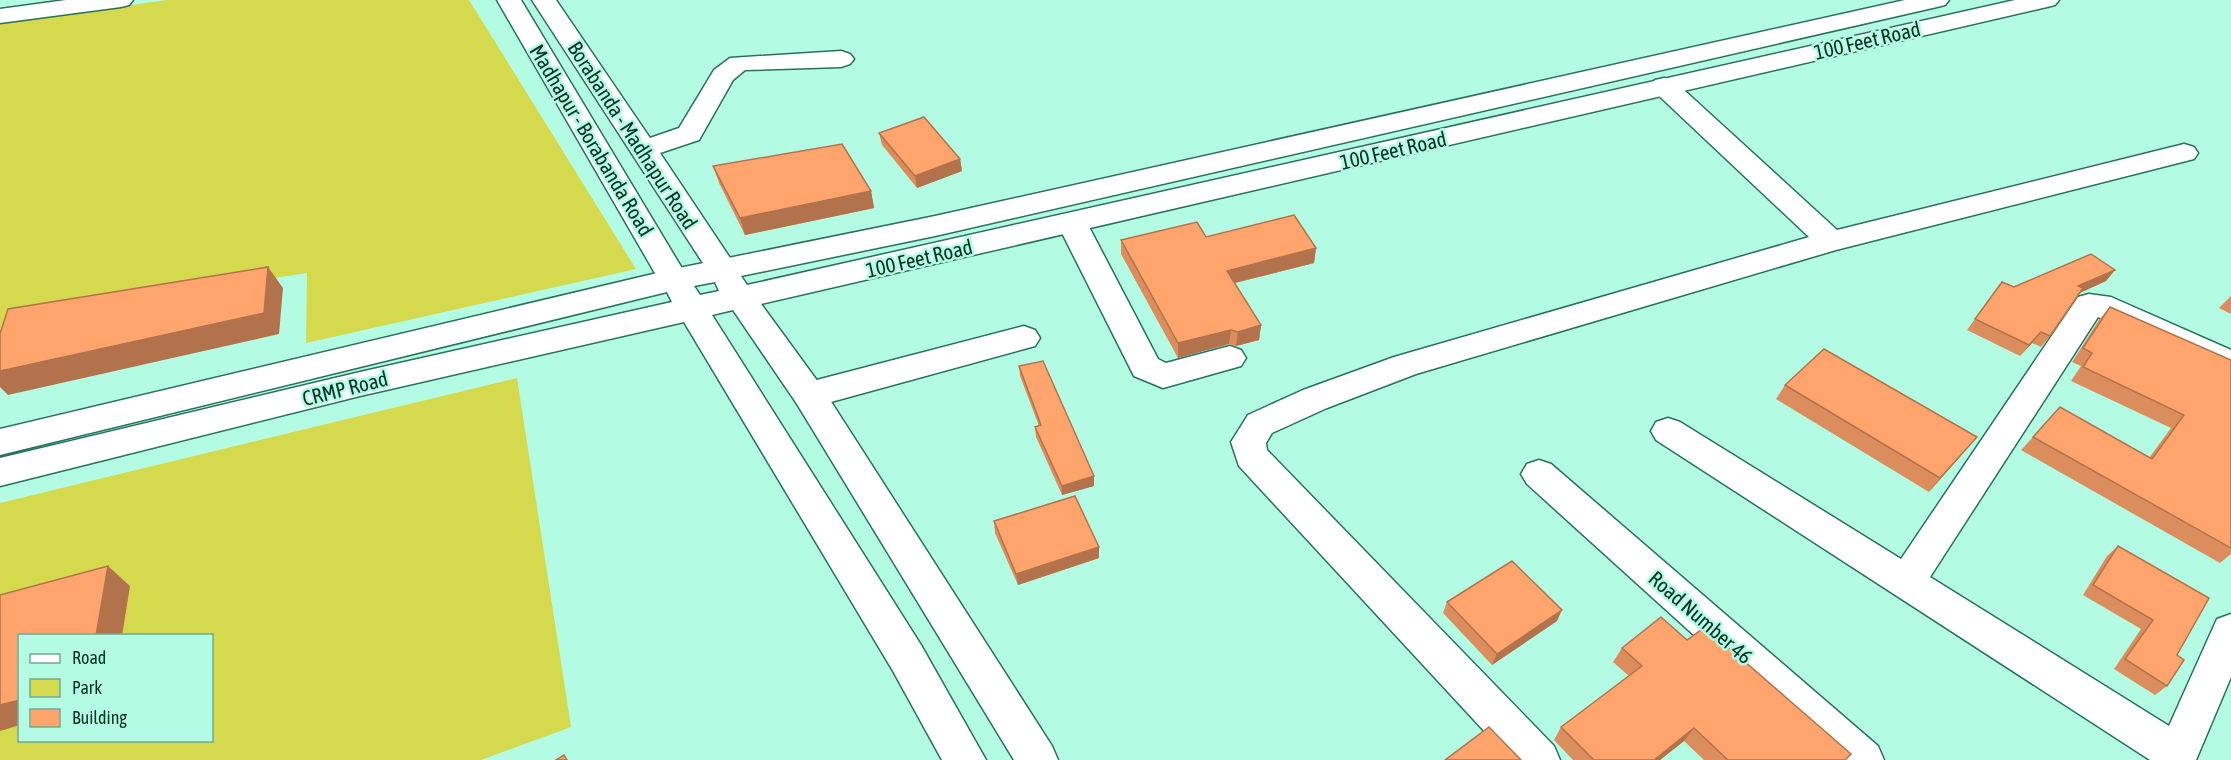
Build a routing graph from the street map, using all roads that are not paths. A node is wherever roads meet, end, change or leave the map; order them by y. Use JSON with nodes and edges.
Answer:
{"nodes":[{"id":1,"x":121,"y":0,"type":"edge"},
{"id":2,"x":509,"y":0,"type":"edge"},
{"id":3,"x":544,"y":0,"type":"edge"},
{"id":4,"x":1937,"y":0,"type":"edge"},
{"id":5,"x":2047,"y":0,"type":"edge"},
{"id":6,"x":0,"y":16,"type":"edge"},
{"id":7,"x":841,"y":59,"type":"dead end"},
{"id":8,"x":1664,"y":86,"type":"junction"},
{"id":9,"x":643,"y":150,"type":"junction"},
{"id":10,"x":2184,"y":153,"type":"dead end"},
{"id":11,"x":1072,"y":223,"type":"junction"},
{"id":12,"x":1831,"y":242,"type":"junction"},
{"id":13,"x":723,"y":270,"type":"junction"},
{"id":14,"x":683,"y":294,"type":"junction"},
{"id":15,"x":740,"y":299,"type":"junction"},
{"id":16,"x":1024,"y":338,"type":"dead end"},
{"id":17,"x":1230,"y":358,"type":"dead end"},
{"id":18,"x":2231,"y":364,"type":"edge"},
{"id":19,"x":808,"y":395,"type":"junction"},
{"id":20,"x":1668,"y":431,"type":"dead end"},
{"id":21,"x":0,"y":442,"type":"edge"},
{"id":22,"x":0,"y":472,"type":"edge"},
{"id":23,"x":1539,"y":474,"type":"dead end"},
{"id":24,"x":1906,"y":582,"type":"junction"},
{"id":25,"x":2231,"y":632,"type":"edge"},
{"id":26,"x":2176,"y":757,"type":"edge"},
{"id":27,"x":965,"y":760,"type":"edge"},
{"id":28,"x":1037,"y":760,"type":"edge"},
{"id":29,"x":1539,"y":760,"type":"edge"},
{"id":30,"x":1863,"y":760,"type":"edge"}],
"edges":[{"from":1,"to":6,"type":"main road"},
{"from":2,"to":14,"type":"main road","name":"Madhapur - Borabanda Road"},
{"from":3,"to":9,"type":"main road","name":"Borabanda - Madhapur Road"},
{"from":4,"to":13,"type":"main road","name":"100 Feet Road"},
{"from":5,"to":8,"type":"main road","name":"100 Feet Road"},
{"from":7,"to":9,"type":"main road"},
{"from":8,"to":11,"type":"main road","name":"100 Feet Road"},
{"from":8,"to":12,"type":"main road"},
{"from":9,"to":13,"type":"main road","name":"Borabanda - Madhapur Road"},
{"from":10,"to":12,"type":"main road"},
{"from":11,"to":15,"type":"main road","name":"100 Feet Road"},
{"from":11,"to":17,"type":"main road"},
{"from":12,"to":29,"type":"main road"},
{"from":13,"to":14,"type":"main road","name":"100 Feet Road"},
{"from":13,"to":15,"type":"main road"},
{"from":14,"to":15,"type":"main road","name":"100 Feet Road"},
{"from":14,"to":21,"type":"main road","name":"CRMP Road"},
{"from":14,"to":22,"type":"main road","name":"CRMP Road"},
{"from":14,"to":27,"type":"main road"},
{"from":15,"to":19,"type":"main road"},
{"from":16,"to":19,"type":"main road"},
{"from":18,"to":24,"type":"main road"},
{"from":19,"to":28,"type":"main road"},
{"from":20,"to":24,"type":"main road"},
{"from":23,"to":30,"type":"main road","name":"Road Number 46"},
{"from":24,"to":26,"type":"main road"},
{"from":25,"to":26,"type":"main road"}]}
